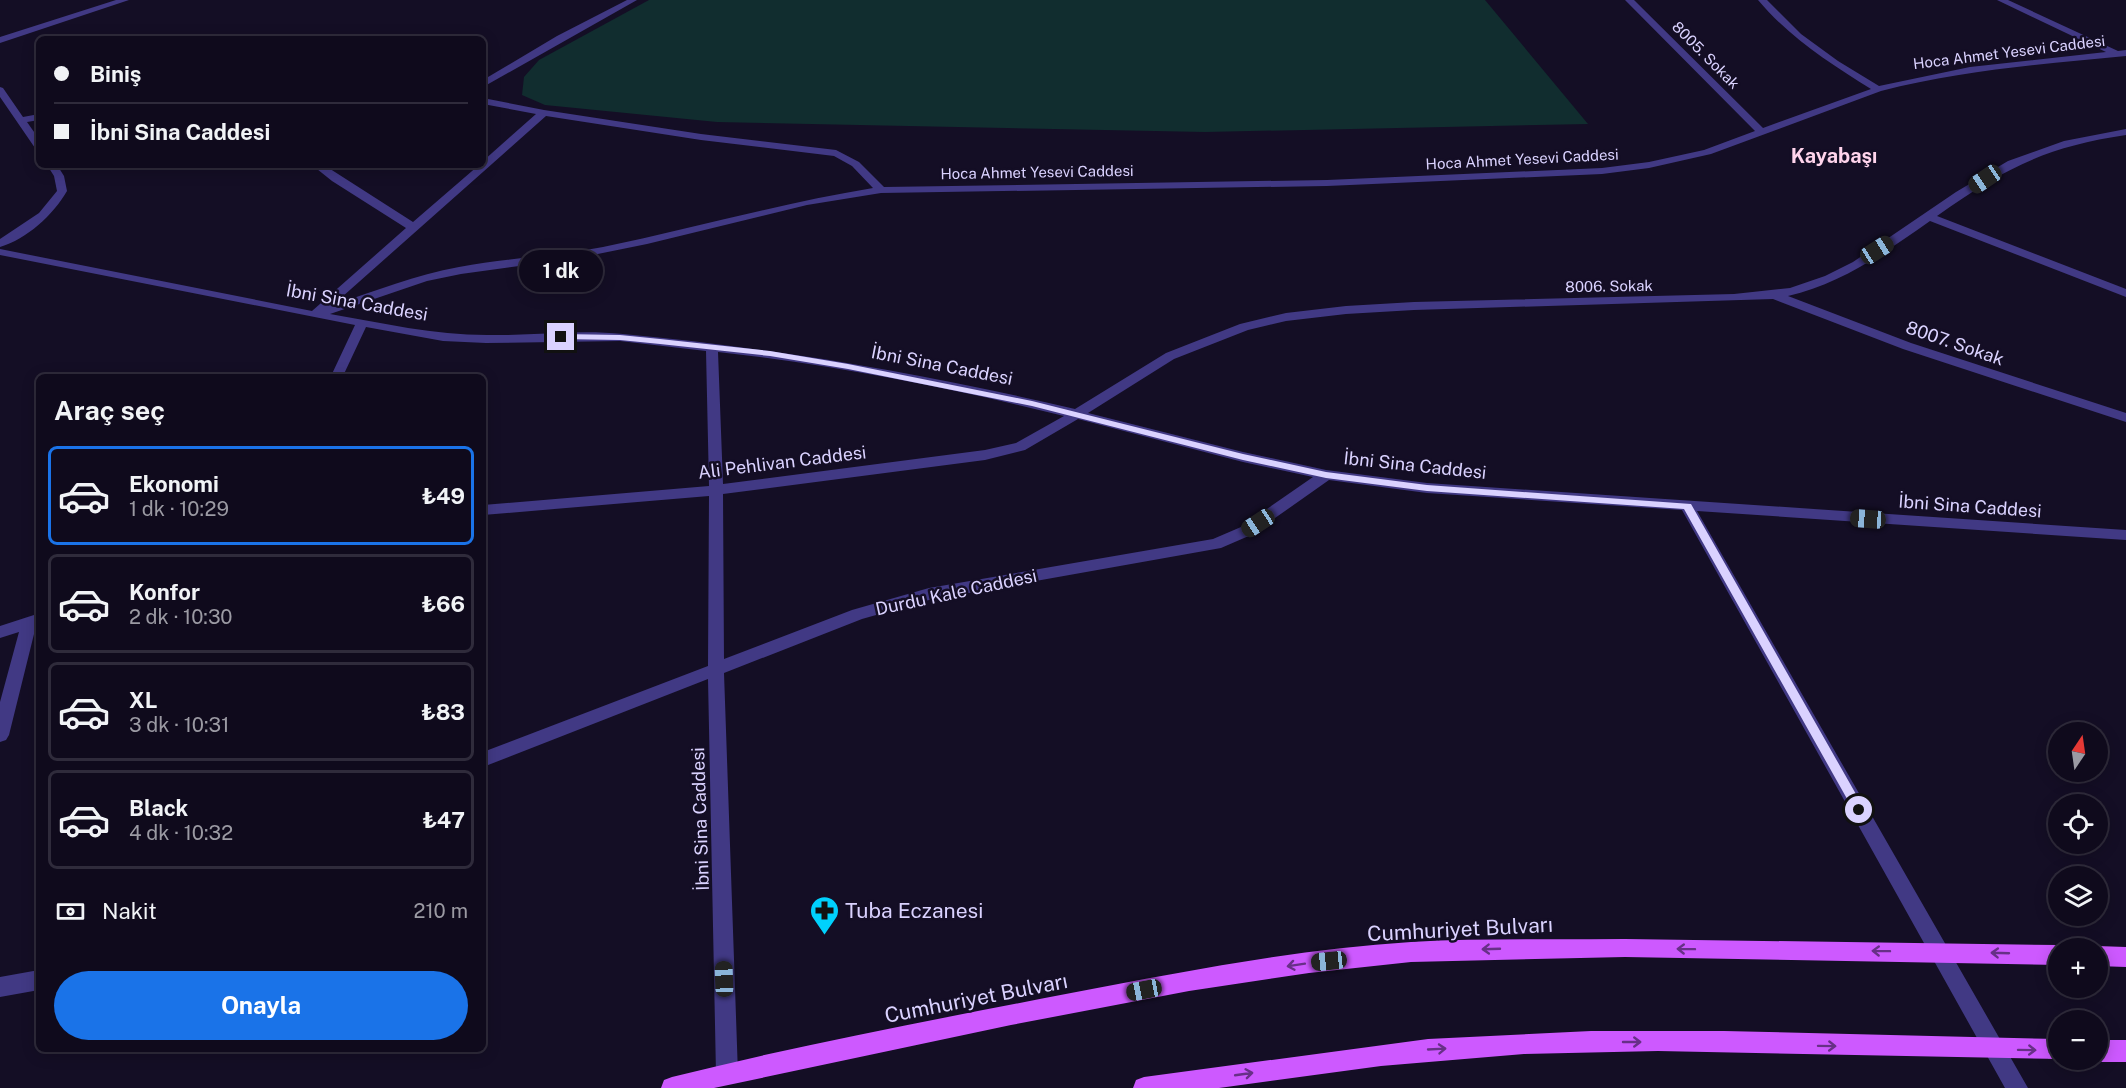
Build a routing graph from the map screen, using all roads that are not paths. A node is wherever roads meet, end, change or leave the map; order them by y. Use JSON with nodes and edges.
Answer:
{"nodes":[{"id":1,"x":125,"y":0,"type":"edge"},
{"id":2,"x":633,"y":0,"type":"edge"},
{"id":3,"x":1629,"y":0,"type":"edge"},
{"id":4,"x":1762,"y":0,"type":"edge"},
{"id":5,"x":2001,"y":0,"type":"edge"},
{"id":6,"x":0,"y":40,"type":"edge"},
{"id":7,"x":2123,"y":55,"type":"edge"},
{"id":8,"x":486,"y":82,"type":"edge"},
{"id":9,"x":1878,"y":89,"type":"junction"},
{"id":10,"x":0,"y":90,"type":"edge"},
{"id":11,"x":486,"y":102,"type":"edge"},
{"id":12,"x":544,"y":113,"type":"junction"},
{"id":13,"x":36,"y":118,"type":"edge"},
{"id":14,"x":21,"y":120,"type":"junction"},
{"id":15,"x":1762,"y":132,"type":"junction"},
{"id":16,"x":2126,"y":132,"type":"edge"},
{"id":17,"x":36,"y":142,"type":"edge"},
{"id":18,"x":486,"y":164,"type":"edge"},
{"id":19,"x":54,"y":168,"type":"edge"},
{"id":20,"x":321,"y":168,"type":"edge"},
{"id":21,"x":482,"y":168,"type":"edge"},
{"id":22,"x":881,"y":190,"type":"junction"},
{"id":23,"x":1930,"y":217,"type":"junction"},
{"id":24,"x":414,"y":228,"type":"junction"},
{"id":25,"x":0,"y":244,"type":"edge"},
{"id":26,"x":0,"y":252,"type":"edge"},
{"id":27,"x":2126,"y":293,"type":"edge"},
{"id":28,"x":1774,"y":295,"type":"junction"},
{"id":29,"x":314,"y":315,"type":"junction"},
{"id":30,"x":362,"y":323,"type":"junction"},
{"id":31,"x":712,"y":347,"type":"junction"},
{"id":32,"x":338,"y":374,"type":"edge"},
{"id":33,"x":1076,"y":414,"type":"junction"},
{"id":34,"x":2126,"y":418,"type":"edge"},
{"id":35,"x":1326,"y":475,"type":"junction"},
{"id":36,"x":716,"y":490,"type":"junction"},
{"id":37,"x":1687,"y":506,"type":"junction"},
{"id":38,"x":486,"y":510,"type":"edge"},
{"id":39,"x":2126,"y":535,"type":"edge"},
{"id":40,"x":34,"y":621,"type":"edge"},
{"id":41,"x":0,"y":632,"type":"edge"},
{"id":42,"x":716,"y":669,"type":"junction"},
{"id":43,"x":0,"y":735,"type":"edge"},
{"id":44,"x":486,"y":759,"type":"edge"},
{"id":45,"x":1939,"y":951,"type":"junction"},
{"id":46,"x":2048,"y":955,"type":"edge"},
{"id":47,"x":2108,"y":956,"type":"edge"},
{"id":48,"x":2126,"y":957,"type":"edge"},
{"id":49,"x":36,"y":981,"type":"edge"},
{"id":50,"x":0,"y":987,"type":"edge"},
{"id":51,"x":1996,"y":1050,"type":"junction"},
{"id":52,"x":2048,"y":1050,"type":"edge"},
{"id":53,"x":2108,"y":1051,"type":"edge"},
{"id":54,"x":2126,"y":1051,"type":"edge"},
{"id":55,"x":726,"y":1074,"type":"junction"},
{"id":56,"x":672,"y":1088,"type":"edge"},
{"id":57,"x":1144,"y":1088,"type":"edge"},
{"id":58,"x":2017,"y":1088,"type":"edge"}],
"edges":[{"from":1,"to":6,"type":"street"},
{"from":2,"to":8,"type":"street"},
{"from":3,"to":15,"type":"street","name":"8005. Sokak"},
{"from":4,"to":9,"type":"street"},
{"from":5,"to":7,"type":"street"},
{"from":7,"to":9,"type":"street","name":"Hoca Ahmet Yesevi Caddesi"},
{"from":9,"to":15,"type":"street","name":"Hoca Ahmet Yesevi Caddesi"},
{"from":10,"to":14,"type":"street"},
{"from":11,"to":12,"type":"street"},
{"from":12,"to":18,"type":"street"},
{"from":12,"to":22,"type":"street"},
{"from":13,"to":14,"type":"street"},
{"from":14,"to":17,"type":"street"},
{"from":15,"to":22,"type":"street","name":"Hoca Ahmet Yesevi Caddesi"},
{"from":16,"to":23,"type":"street","name":"8006. Sokak"},
{"from":19,"to":25,"type":"street"},
{"from":20,"to":24,"type":"street"},
{"from":21,"to":24,"type":"street"},
{"from":22,"to":29,"type":"street","name":"Hoca Ahmet Yesevi Caddesi"},
{"from":23,"to":27,"type":"street"},
{"from":23,"to":28,"type":"street","name":"8006. Sokak"},
{"from":24,"to":29,"type":"street"},
{"from":26,"to":29,"type":"street","name":"İbni Sina Caddesi"},
{"from":28,"to":33,"type":"street","name":"8006. Sokak"},
{"from":28,"to":34,"type":"street","name":"8007. Sokak"},
{"from":29,"to":30,"type":"street","name":"İbni Sina Caddesi"},
{"from":30,"to":31,"type":"street","name":"İbni Sina Caddesi"},
{"from":30,"to":32,"type":"street"},
{"from":31,"to":33,"type":"street","name":"İbni Sina Caddesi"},
{"from":31,"to":36,"type":"street","name":"İbni Sina Caddesi"},
{"from":33,"to":35,"type":"street","name":"İbni Sina Caddesi"},
{"from":33,"to":36,"type":"street","name":"Ali Pehlivan Caddesi"},
{"from":35,"to":37,"type":"street","name":"İbni Sina Caddesi"},
{"from":35,"to":42,"type":"street","name":"Durdu Kale Caddesi"},
{"from":36,"to":38,"type":"street","name":"Ali Pehlivan Caddesi"},
{"from":36,"to":42,"type":"street","name":"İbni Sina Caddesi"},
{"from":37,"to":39,"type":"street","name":"İbni Sina Caddesi"},
{"from":37,"to":45,"type":"street"},
{"from":40,"to":41,"type":"street"},
{"from":40,"to":43,"type":"street"},
{"from":42,"to":44,"type":"street","name":"Durdu Kale Caddesi"},
{"from":42,"to":55,"type":"street","name":"İbni Sina Caddesi"},
{"from":46,"to":45,"type":"main road","name":"Cumhuriyet Bulvarı","one_way":true},
{"from":45,"to":51,"type":"street"},
{"from":45,"to":55,"type":"main road","name":"Cumhuriyet Bulvarı","one_way":true},
{"from":47,"to":48,"type":"main road"},
{"from":49,"to":50,"type":"street"},
{"from":51,"to":52,"type":"main road","one_way":true},
{"from":57,"to":51,"type":"main road","one_way":true},
{"from":51,"to":58,"type":"street"},
{"from":53,"to":54,"type":"main road"},
{"from":55,"to":56,"type":"main road","name":"Cumhuriyet Bulvarı"}]}
